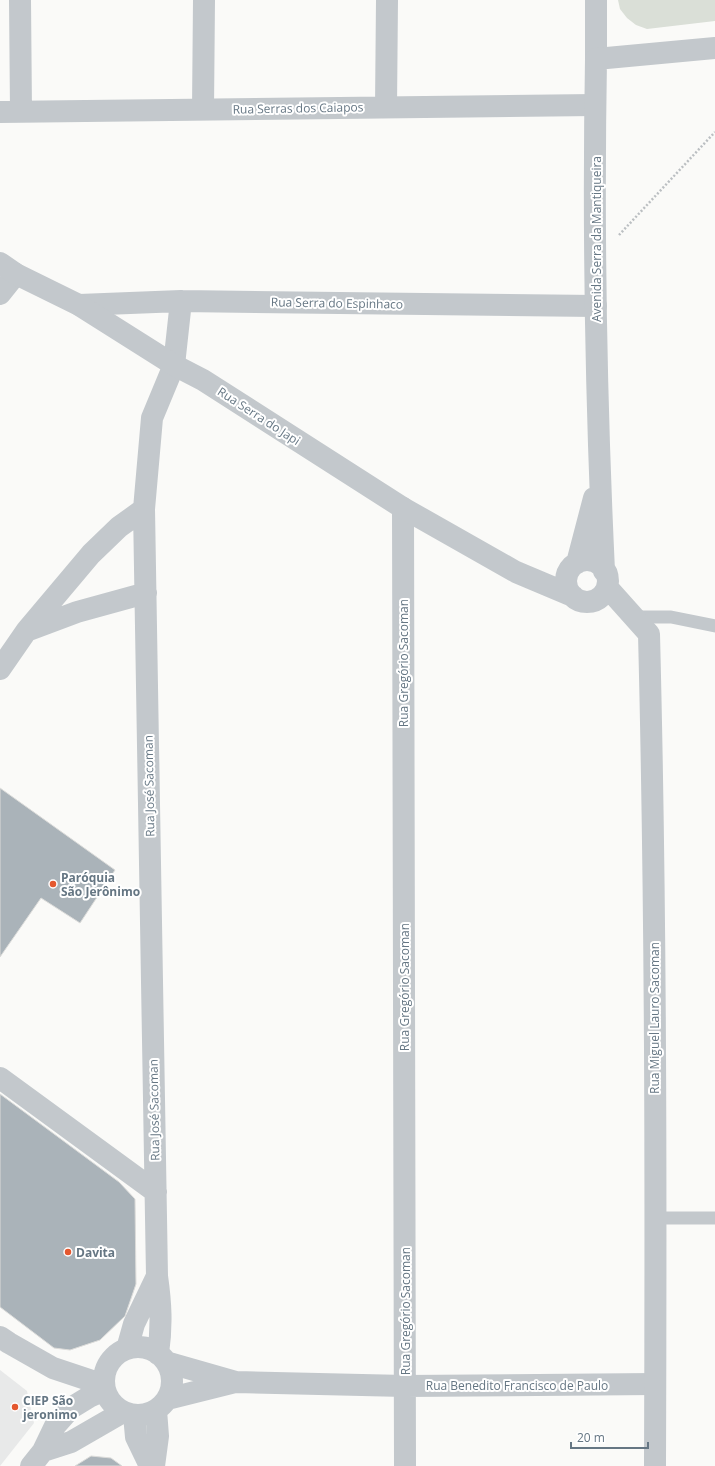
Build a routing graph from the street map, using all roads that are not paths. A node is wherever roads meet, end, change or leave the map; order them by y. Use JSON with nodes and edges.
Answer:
{"nodes":[{"id":1,"x":20,"y":0,"type":"edge"},
{"id":2,"x":204,"y":0,"type":"edge"},
{"id":3,"x":387,"y":0,"type":"edge"},
{"id":4,"x":596,"y":0,"type":"edge"},
{"id":5,"x":715,"y":48,"type":"edge"},
{"id":6,"x":596,"y":59,"type":"junction"},
{"id":7,"x":596,"y":105,"type":"junction"},
{"id":8,"x":386,"y":107,"type":"junction"},
{"id":9,"x":203,"y":109,"type":"junction"},
{"id":10,"x":10,"y":112,"type":"edge"},
{"id":11,"x":8,"y":269,"type":"edge"},
{"id":12,"x":0,"y":294,"type":"edge"},
{"id":13,"x":181,"y":301,"type":"junction"},
{"id":14,"x":79,"y":305,"type":"junction"},
{"id":15,"x":596,"y":306,"type":"junction"},
{"id":16,"x":174,"y":364,"type":"junction"},
{"id":17,"x":600,"y":477,"type":"junction"},
{"id":18,"x":402,"y":508,"type":"junction"},
{"id":19,"x":144,"y":509,"type":"junction"},
{"id":20,"x":574,"y":566,"type":"junction"},
{"id":21,"x":516,"y":572,"type":"junction"},
{"id":22,"x":605,"y":579,"type":"junction"},
{"id":23,"x":146,"y":593,"type":"junction"},
{"id":24,"x":573,"y":596,"type":"junction"},
{"id":25,"x":634,"y":617,"type":"junction"},
{"id":26,"x":715,"y":626,"type":"edge"},
{"id":27,"x":27,"y":630,"type":"junction"},
{"id":28,"x":0,"y":669,"type":"edge"},
{"id":29,"x":0,"y":1078,"type":"edge"},
{"id":30,"x":156,"y":1192,"type":"junction"},
{"id":31,"x":655,"y":1218,"type":"junction"},
{"id":32,"x":715,"y":1218,"type":"edge"},
{"id":33,"x":157,"y":1276,"type":"junction"},
{"id":34,"x":0,"y":1337,"type":"edge"},
{"id":35,"x":127,"y":1349,"type":"junction"},
{"id":36,"x":162,"y":1358,"type":"junction"},
{"id":37,"x":236,"y":1382,"type":"junction"},
{"id":38,"x":655,"y":1384,"type":"junction"},
{"id":39,"x":405,"y":1386,"type":"junction"},
{"id":40,"x":105,"y":1387,"type":"junction"},
{"id":41,"x":161,"y":1404,"type":"junction"},
{"id":42,"x":129,"y":1413,"type":"junction"},
{"id":43,"x":37,"y":1458,"type":"edge"},
{"id":44,"x":150,"y":1466,"type":"edge"},
{"id":45,"x":154,"y":1466,"type":"edge"},
{"id":46,"x":406,"y":1466,"type":"edge"},
{"id":47,"x":655,"y":1466,"type":"edge"}],
"edges":[{"from":1,"to":10,"type":"street"},
{"from":2,"to":9,"type":"street"},
{"from":3,"to":8,"type":"street"},
{"from":4,"to":6,"type":"street","name":"Avenida Serra da Mantiqueira"},
{"from":5,"to":6,"type":"street"},
{"from":6,"to":7,"type":"street","name":"Avenida Serra da Mantiqueira"},
{"from":7,"to":8,"type":"street","name":"Rua Serras dos Caiapos"},
{"from":7,"to":15,"type":"street","name":"Avenida Serra da Mantiqueira"},
{"from":8,"to":9,"type":"street","name":"Rua Serras dos Caiapos"},
{"from":9,"to":10,"type":"street","name":"Rua Serras dos Caiapos"},
{"from":11,"to":12,"type":"street"},
{"from":11,"to":14,"type":"street","name":"Rua Serra do Japi"},
{"from":13,"to":14,"type":"street","name":"Rua Serra do Espinhaco"},
{"from":13,"to":15,"type":"street","name":"Rua Serra do Espinhaco"},
{"from":13,"to":16,"type":"street","name":"Rua José Sacoman"},
{"from":14,"to":16,"type":"street","name":"Rua Serra do Japi"},
{"from":15,"to":17,"type":"street","name":"Avenida Serra da Mantiqueira"},
{"from":16,"to":18,"type":"street","name":"Rua Serra do Japi"},
{"from":16,"to":19,"type":"street","name":"Rua José Sacoman"},
{"from":17,"to":20,"type":"street","name":"Avenida Serra da Mantiqueira"},
{"from":17,"to":22,"type":"street","name":"Avenida Serra da Mantiqueira"},
{"from":18,"to":21,"type":"street","name":"Rua Serra do Japi"},
{"from":18,"to":39,"type":"street","name":"Rua Gregório Sacoman"},
{"from":19,"to":23,"type":"street","name":"Rua José Sacoman"},
{"from":19,"to":27,"type":"street"},
{"from":20,"to":21,"type":"street"},
{"from":20,"to":22,"type":"street"},
{"from":20,"to":24,"type":"street"},
{"from":21,"to":24,"type":"street","name":"Rua Serra do Japi"},
{"from":22,"to":24,"type":"street"},
{"from":22,"to":25,"type":"street","name":"Rua Miguel Lauro Sacoman"},
{"from":23,"to":27,"type":"street"},
{"from":23,"to":30,"type":"street","name":"Rua José Sacoman"},
{"from":25,"to":26,"type":"lane"},
{"from":25,"to":31,"type":"street","name":"Rua Miguel Lauro Sacoman"},
{"from":27,"to":28,"type":"street"},
{"from":29,"to":30,"type":"street"},
{"from":30,"to":33,"type":"street","name":"Rua José Sacoman"},
{"from":31,"to":32,"type":"lane"},
{"from":31,"to":38,"type":"street","name":"Rua Miguel Lauro Sacoman"},
{"from":33,"to":35,"type":"street","name":"Rua José Sacoman"},
{"from":33,"to":36,"type":"street","name":"Rua José Sacoman"},
{"from":34,"to":40,"type":"street"},
{"from":35,"to":36,"type":"street"},
{"from":35,"to":40,"type":"street"},
{"from":36,"to":37,"type":"street","name":"Rua Benedito Francisco de Paulo"},
{"from":36,"to":41,"type":"street"},
{"from":37,"to":39,"type":"street","name":"Rua Benedito Francisco de Paulo"},
{"from":37,"to":41,"type":"street","name":"Rua Benedito Francisco de Paulo"},
{"from":38,"to":39,"type":"street","name":"Rua Benedito Francisco de Paulo"},
{"from":38,"to":47,"type":"street","name":"Rua Miguel Lauro Sacoman"},
{"from":39,"to":46,"type":"street","name":"Rua Gregório Sacoman"},
{"from":40,"to":42,"type":"street"},
{"from":40,"to":43,"type":"street"},
{"from":41,"to":42,"type":"street"},
{"from":41,"to":45,"type":"street"},
{"from":42,"to":43,"type":"street"},
{"from":42,"to":44,"type":"street"}]}
